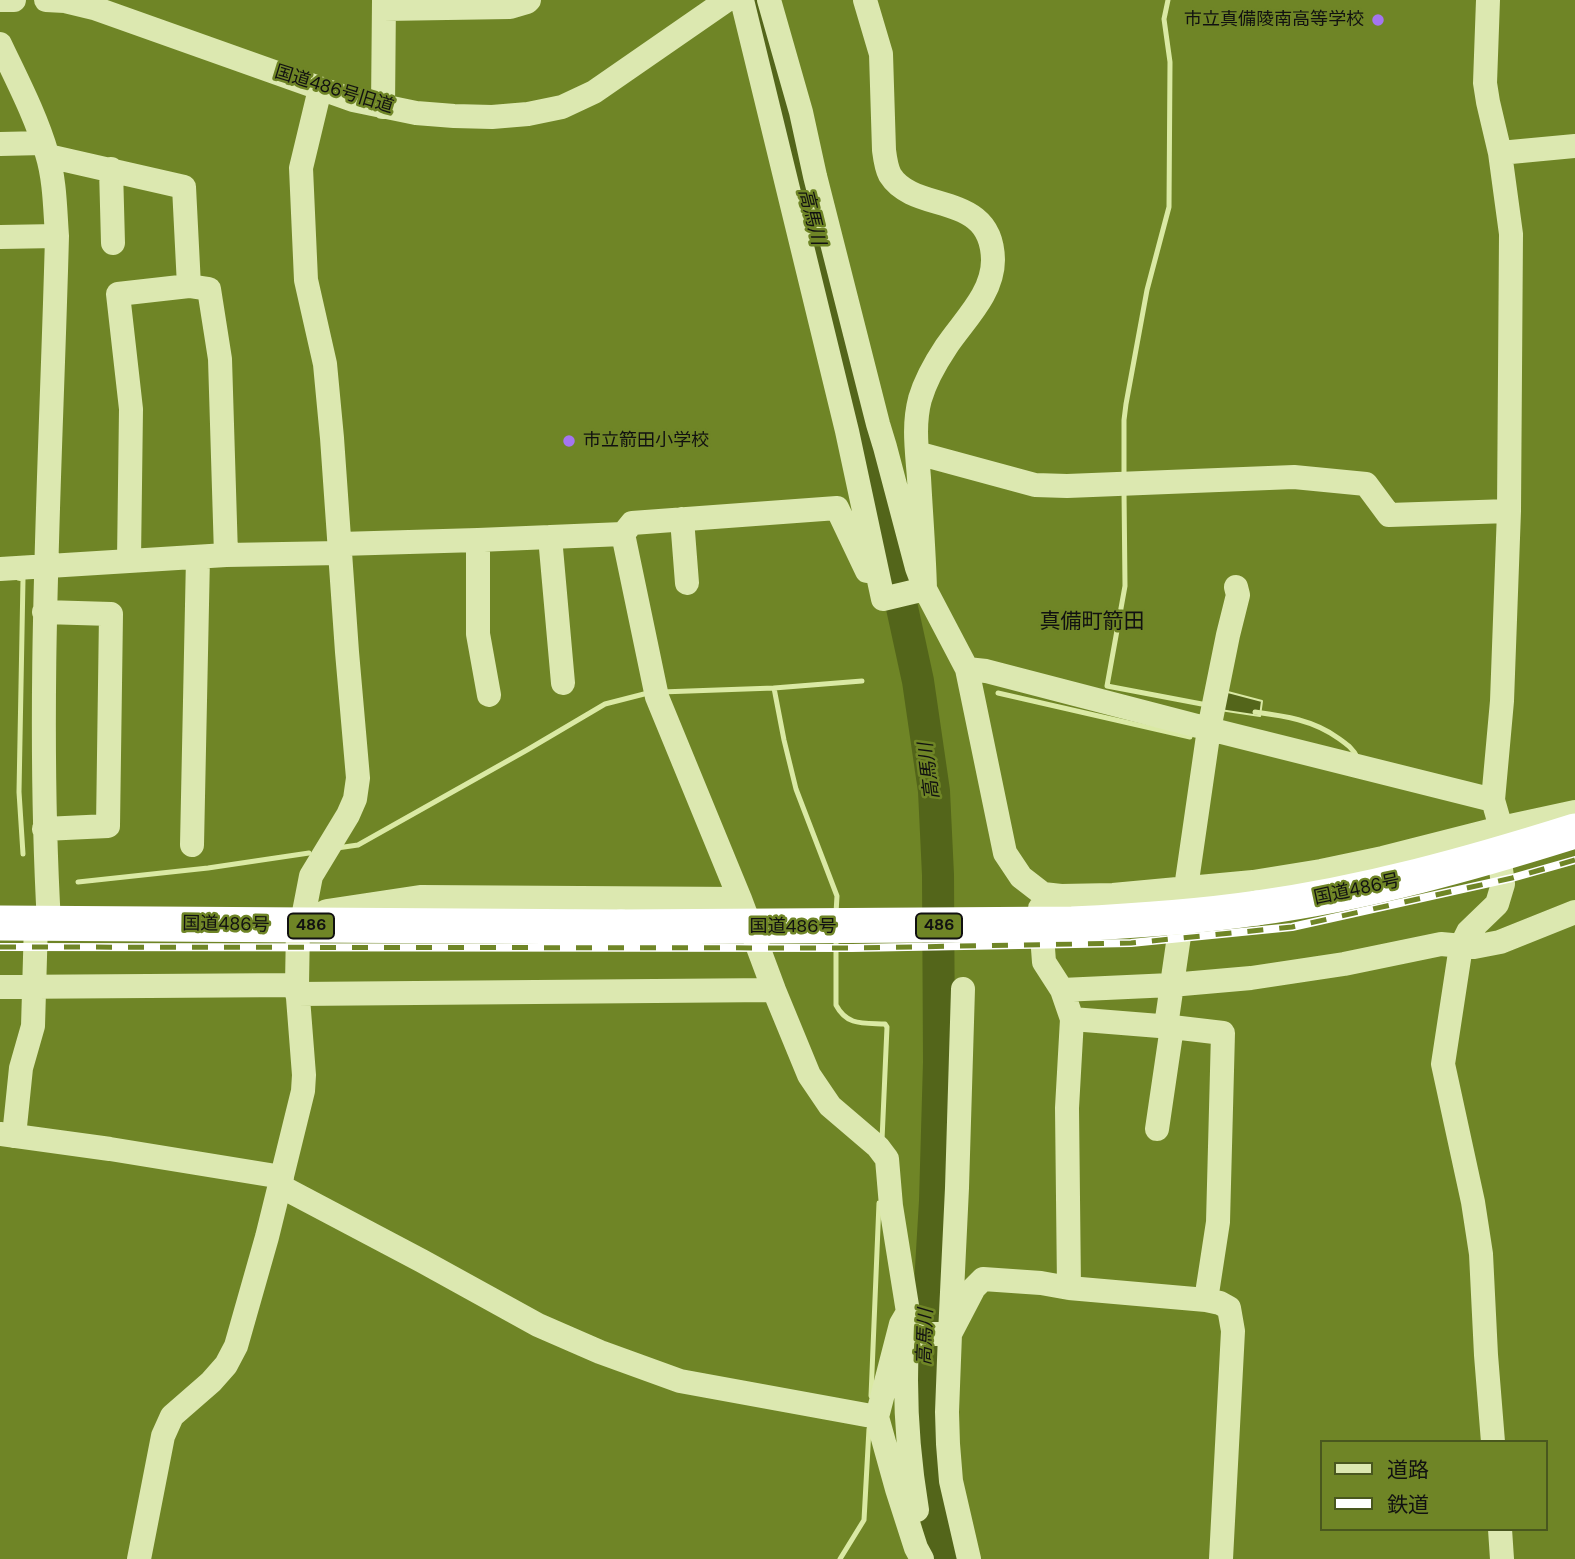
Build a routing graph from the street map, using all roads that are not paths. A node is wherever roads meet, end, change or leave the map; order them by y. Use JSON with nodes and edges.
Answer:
{"nodes":[{"id":1,"x":0,"y":0,"type":"edge"},
{"id":2,"x":13,"y":0,"type":"edge"},
{"id":3,"x":46,"y":0,"type":"edge"},
{"id":4,"x":529,"y":0,"type":"edge"},
{"id":5,"x":727,"y":0,"type":"edge"},
{"id":6,"x":742,"y":0,"type":"edge"},
{"id":7,"x":769,"y":0,"type":"edge"},
{"id":8,"x":865,"y":0,"type":"edge"},
{"id":9,"x":1488,"y":0,"type":"edge"},
{"id":10,"x":384,"y":5,"type":"edge"},
{"id":11,"x":0,"y":44,"type":"edge"},
{"id":12,"x":320,"y":89,"type":"junction"},
{"id":13,"x":383,"y":107,"type":"junction"},
{"id":14,"x":0,"y":144,"type":"edge"},
{"id":15,"x":1575,"y":146,"type":"edge"},
{"id":16,"x":45,"y":149,"type":"junction"},
{"id":17,"x":1500,"y":153,"type":"junction"},
{"id":18,"x":111,"y":169,"type":"junction"},
{"id":19,"x":57,"y":236,"type":"junction"},
{"id":20,"x":0,"y":237,"type":"edge"},
{"id":21,"x":113,"y":243,"type":"dead end"},
{"id":22,"x":189,"y":286,"type":"junction"},
{"id":23,"x":917,"y":453,"type":"junction"},
{"id":24,"x":1509,"y":511,"type":"junction"},
{"id":25,"x":682,"y":519,"type":"junction"},
{"id":26,"x":623,"y":534,"type":"junction"},
{"id":27,"x":550,"y":537,"type":"junction"},
{"id":28,"x":478,"y":540,"type":"junction"},
{"id":29,"x":340,"y":549,"type":"junction"},
{"id":30,"x":226,"y":555,"type":"junction"},
{"id":31,"x":198,"y":557,"type":"junction"},
{"id":32,"x":129,"y":560,"type":"junction"},
{"id":33,"x":45,"y":566,"type":"junction"},
{"id":34,"x":0,"y":569,"type":"edge"},
{"id":35,"x":687,"y":583,"type":"dead end"},
{"id":36,"x":1236,"y":587,"type":"dead end"},
{"id":37,"x":921,"y":591,"type":"junction"},
{"id":38,"x":887,"y":598,"type":"junction"},
{"id":39,"x":44,"y":612,"type":"junction"},
{"id":40,"x":967,"y":668,"type":"junction"},
{"id":41,"x":563,"y":683,"type":"dead end"},
{"id":42,"x":489,"y":695,"type":"dead end"},
{"id":43,"x":1210,"y":724,"type":"junction"},
{"id":44,"x":1493,"y":800,"type":"junction"},
{"id":45,"x":1575,"y":813,"type":"edge"},
{"id":46,"x":44,"y":830,"type":"junction"},
{"id":47,"x":1575,"y":831,"type":"edge"},
{"id":48,"x":1500,"y":841,"type":"junction"},
{"id":49,"x":192,"y":845,"type":"dead end"},
{"id":50,"x":1187,"y":888,"type":"junction"},
{"id":51,"x":1043,"y":894,"type":"junction"},
{"id":52,"x":740,"y":899,"type":"junction"},
{"id":53,"x":1575,"y":912,"type":"edge"},
{"id":54,"x":0,"y":923,"type":"edge"},
{"id":55,"x":42,"y":923,"type":"junction"},
{"id":56,"x":298,"y":926,"type":"junction"},
{"id":57,"x":1461,"y":946,"type":"junction"},
{"id":58,"x":1171,"y":985,"type":"junction"},
{"id":59,"x":0,"y":987,"type":"edge"},
{"id":60,"x":35,"y":988,"type":"junction"},
{"id":61,"x":963,"y":989,"type":"dead end"},
{"id":62,"x":297,"y":990,"type":"junction"},
{"id":63,"x":774,"y":990,"type":"junction"},
{"id":64,"x":1062,"y":990,"type":"junction"},
{"id":65,"x":1072,"y":1019,"type":"junction"},
{"id":66,"x":1169,"y":1027,"type":"junction"},
{"id":67,"x":1157,"y":1129,"type":"dead end"},
{"id":68,"x":7,"y":1135,"type":"edge"},
{"id":69,"x":281,"y":1182,"type":"junction"},
{"id":70,"x":1069,"y":1288,"type":"junction"},
{"id":71,"x":1206,"y":1300,"type":"junction"},
{"id":72,"x":910,"y":1327,"type":"junction"},
{"id":73,"x":946,"y":1334,"type":"junction"},
{"id":74,"x":877,"y":1417,"type":"junction"},
{"id":75,"x":1493,"y":1440,"type":"edge"},
{"id":76,"x":1500,"y":1531,"type":"edge"},
{"id":77,"x":139,"y":1559,"type":"edge"},
{"id":78,"x":924,"y":1559,"type":"edge"},
{"id":79,"x":968,"y":1559,"type":"edge"},
{"id":80,"x":1221,"y":1559,"type":"edge"},
{"id":81,"x":1502,"y":1559,"type":"edge"}],
"edges":[{"from":1,"to":2,"type":"street"},
{"from":3,"to":12,"type":"street","name":"国道486号旧道"},
{"from":4,"to":10,"type":"street"},
{"from":5,"to":13,"type":"street","name":"国道486号旧道"},
{"from":6,"to":38,"type":"street"},
{"from":7,"to":37,"type":"street"},
{"from":8,"to":23,"type":"street"},
{"from":9,"to":17,"type":"street"},
{"from":10,"to":13,"type":"street"},
{"from":11,"to":16,"type":"street"},
{"from":12,"to":13,"type":"street","name":"国道486号旧道"},
{"from":12,"to":29,"type":"street"},
{"from":14,"to":16,"type":"street"},
{"from":15,"to":17,"type":"street"},
{"from":16,"to":18,"type":"street"},
{"from":16,"to":19,"type":"street"},
{"from":17,"to":24,"type":"street"},
{"from":18,"to":21,"type":"street"},
{"from":18,"to":22,"type":"street"},
{"from":19,"to":20,"type":"street"},
{"from":19,"to":33,"type":"street"},
{"from":22,"to":30,"type":"street"},
{"from":22,"to":32,"type":"street"},
{"from":23,"to":24,"type":"street"},
{"from":23,"to":37,"type":"street"},
{"from":24,"to":44,"type":"street"},
{"from":25,"to":26,"type":"street"},
{"from":25,"to":35,"type":"street"},
{"from":25,"to":38,"type":"street"},
{"from":26,"to":27,"type":"street"},
{"from":26,"to":52,"type":"street"},
{"from":27,"to":28,"type":"street"},
{"from":27,"to":41,"type":"street"},
{"from":28,"to":29,"type":"street"},
{"from":28,"to":42,"type":"street"},
{"from":29,"to":30,"type":"street"},
{"from":29,"to":56,"type":"street"},
{"from":30,"to":31,"type":"street"},
{"from":31,"to":32,"type":"street"},
{"from":31,"to":49,"type":"street"},
{"from":32,"to":33,"type":"street"},
{"from":33,"to":34,"type":"street"},
{"from":33,"to":39,"type":"street"},
{"from":36,"to":43,"type":"street"},
{"from":37,"to":38,"type":"street"},
{"from":37,"to":40,"type":"street"},
{"from":39,"to":46,"type":"street"},
{"from":39,"to":46,"type":"street"},
{"from":40,"to":43,"type":"street"},
{"from":40,"to":51,"type":"street"},
{"from":43,"to":44,"type":"street"},
{"from":43,"to":50,"type":"street"},
{"from":44,"to":48,"type":"street"},
{"from":45,"to":48,"type":"street"},
{"from":46,"to":55,"type":"street"},
{"from":47,"to":48,"type":"highway","name":"国道486号","number":"486"},
{"from":48,"to":50,"type":"street"},
{"from":48,"to":56,"type":"highway","name":"国道486号","number":"486","bridge":true},
{"from":48,"to":57,"type":"street"},
{"from":50,"to":51,"type":"street"},
{"from":50,"to":58,"type":"street"},
{"from":51,"to":64,"type":"street"},
{"from":52,"to":56,"type":"street"},
{"from":52,"to":63,"type":"street"},
{"from":53,"to":57,"type":"street"},
{"from":54,"to":55,"type":"highway","name":"国道486号","number":"486"},
{"from":55,"to":56,"type":"highway","name":"国道486号","number":"486"},
{"from":55,"to":60,"type":"street"},
{"from":56,"to":62,"type":"street"},
{"from":57,"to":58,"type":"street"},
{"from":57,"to":75,"type":"street"},
{"from":58,"to":64,"type":"street"},
{"from":58,"to":66,"type":"street"},
{"from":59,"to":60,"type":"street"},
{"from":60,"to":62,"type":"street"},
{"from":60,"to":68,"type":"street"},
{"from":61,"to":73,"type":"street"},
{"from":62,"to":63,"type":"street"},
{"from":62,"to":69,"type":"street"},
{"from":63,"to":72,"type":"street"},
{"from":64,"to":65,"type":"street"},
{"from":65,"to":66,"type":"street"},
{"from":65,"to":70,"type":"street"},
{"from":66,"to":67,"type":"street"},
{"from":66,"to":71,"type":"street"},
{"from":68,"to":69,"type":"street"},
{"from":69,"to":74,"type":"street"},
{"from":69,"to":77,"type":"street"},
{"from":70,"to":71,"type":"street"},
{"from":70,"to":73,"type":"street"},
{"from":71,"to":80,"type":"street"},
{"from":72,"to":73,"type":"street"},
{"from":72,"to":74,"type":"street"},
{"from":72,"to":78,"type":"street"},
{"from":73,"to":79,"type":"street"},
{"from":74,"to":78,"type":"street"},
{"from":76,"to":81,"type":"street"}]}
